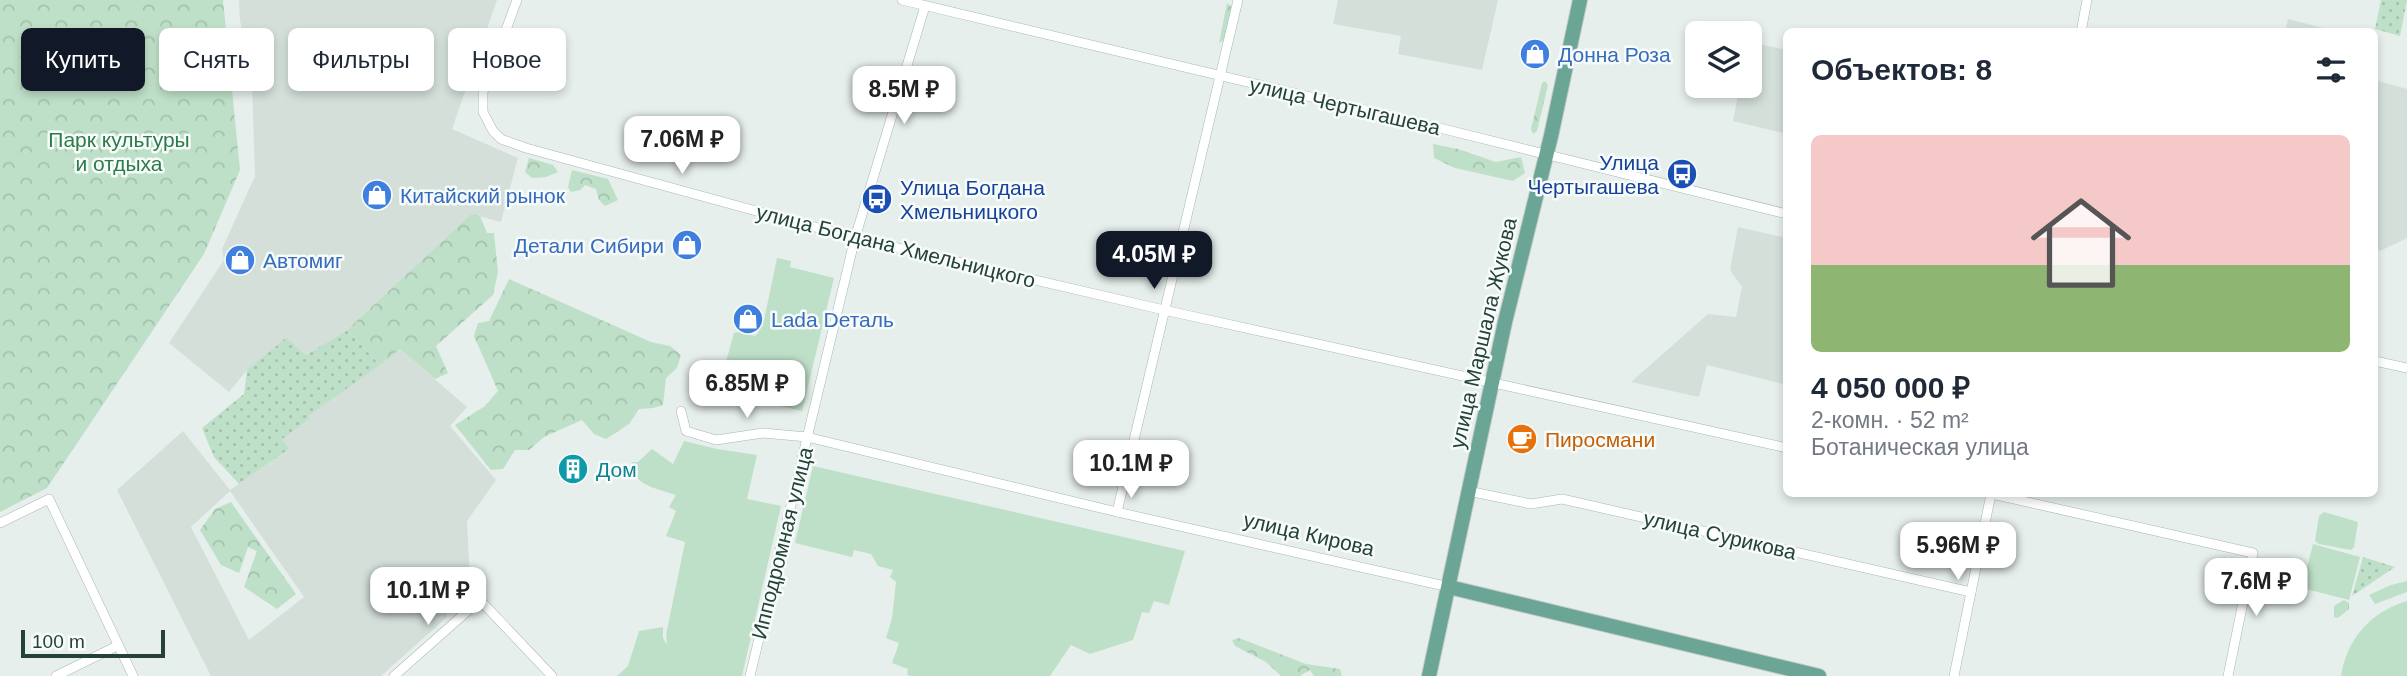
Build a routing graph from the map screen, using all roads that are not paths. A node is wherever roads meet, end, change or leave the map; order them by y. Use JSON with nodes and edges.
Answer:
{"nodes":[{"id":1,"x":517,"y":0,"type":"edge"},
{"id":2,"x":902,"y":0,"type":"edge"},
{"id":3,"x":1238,"y":0,"type":"edge"},
{"id":4,"x":1580,"y":0,"type":"edge"},
{"id":5,"x":2087,"y":0,"type":"edge"},
{"id":6,"x":925,"y":6,"type":"junction"},
{"id":7,"x":2082,"y":28,"type":"edge"},
{"id":8,"x":1220,"y":76,"type":"junction"},
{"id":9,"x":1546,"y":154,"type":"junction"},
{"id":10,"x":1783,"y":213,"type":"edge"},
{"id":11,"x":855,"y":239,"type":"junction"},
{"id":12,"x":1164,"y":310,"type":"junction"},
{"id":13,"x":2378,"y":362,"type":"edge"},
{"id":14,"x":2407,"y":368,"type":"edge"},
{"id":15,"x":1492,"y":384,"type":"junction"},
{"id":16,"x":681,"y":411,"type":"dead end"},
{"id":17,"x":807,"y":437,"type":"junction"},
{"id":18,"x":1783,"y":448,"type":"edge"},
{"id":19,"x":1468,"y":491,"type":"junction"},
{"id":20,"x":1991,"y":497,"type":"edge"},
{"id":21,"x":2005,"y":497,"type":"edge"},
{"id":22,"x":1116,"y":512,"type":"junction"},
{"id":23,"x":0,"y":523,"type":"edge"},
{"id":24,"x":1449,"y":587,"type":"junction"},
{"id":25,"x":1971,"y":592,"type":"junction"},
{"id":26,"x":117,"y":646,"type":"junction"},
{"id":27,"x":56,"y":676,"type":"edge"},
{"id":28,"x":133,"y":676,"type":"edge"},
{"id":29,"x":394,"y":676,"type":"edge"},
{"id":30,"x":552,"y":676,"type":"edge"},
{"id":31,"x":750,"y":676,"type":"edge"},
{"id":32,"x":1429,"y":676,"type":"edge"},
{"id":33,"x":1819,"y":676,"type":"edge"},
{"id":34,"x":1954,"y":676,"type":"edge"},
{"id":35,"x":2228,"y":676,"type":"edge"}],
"edges":[{"from":1,"to":11,"type":"street","name":"улица Богдана Хмельницкого"},
{"from":2,"to":6,"type":"street","name":"улица Чертыгашева"},
{"from":3,"to":8,"type":"street"},
{"from":4,"to":9,"type":"main road","name":"улица Маршала Жукова"},
{"from":5,"to":7,"type":"street"},
{"from":6,"to":8,"type":"street","name":"улица Чертыгашева"},
{"from":6,"to":11,"type":"street","name":"Ипподромная улица"},
{"from":8,"to":9,"type":"street","name":"улица Чертыгашева"},
{"from":8,"to":12,"type":"street"},
{"from":9,"to":10,"type":"street","name":"улица Чертыгашева"},
{"from":9,"to":15,"type":"main road","name":"улица Маршала Жукова"},
{"from":11,"to":12,"type":"street","name":"улица Богдана Хмельницкого"},
{"from":11,"to":17,"type":"street","name":"Ипподромная улица"},
{"from":12,"to":15,"type":"street","name":"улица Богдана Хмельницкого"},
{"from":12,"to":22,"type":"street"},
{"from":13,"to":14,"type":"street"},
{"from":15,"to":18,"type":"street","name":"улица Богдана Хмельницкого"},
{"from":15,"to":19,"type":"main road","name":"улица Маршала Жукова"},
{"from":16,"to":17,"type":"street","name":"улица Кирова"},
{"from":17,"to":22,"type":"street","name":"улица Кирова"},
{"from":17,"to":31,"type":"street","name":"Ипподромная улица"},
{"from":19,"to":24,"type":"main road","name":"улица Маршала Жукова"},
{"from":19,"to":25,"type":"street","name":"улица Сурикова"},
{"from":20,"to":25,"type":"street"},
{"from":21,"to":35,"type":"street"},
{"from":22,"to":24,"type":"street","name":"улица Кирова"},
{"from":23,"to":26,"type":"street"},
{"from":24,"to":32,"type":"main road","name":"улица Маршала Жукова"},
{"from":24,"to":33,"type":"main road","name":"улица Кирова"},
{"from":25,"to":34,"type":"street"},
{"from":26,"to":27,"type":"street"},
{"from":26,"to":28,"type":"street"},
{"from":29,"to":30,"type":"street"}]}
